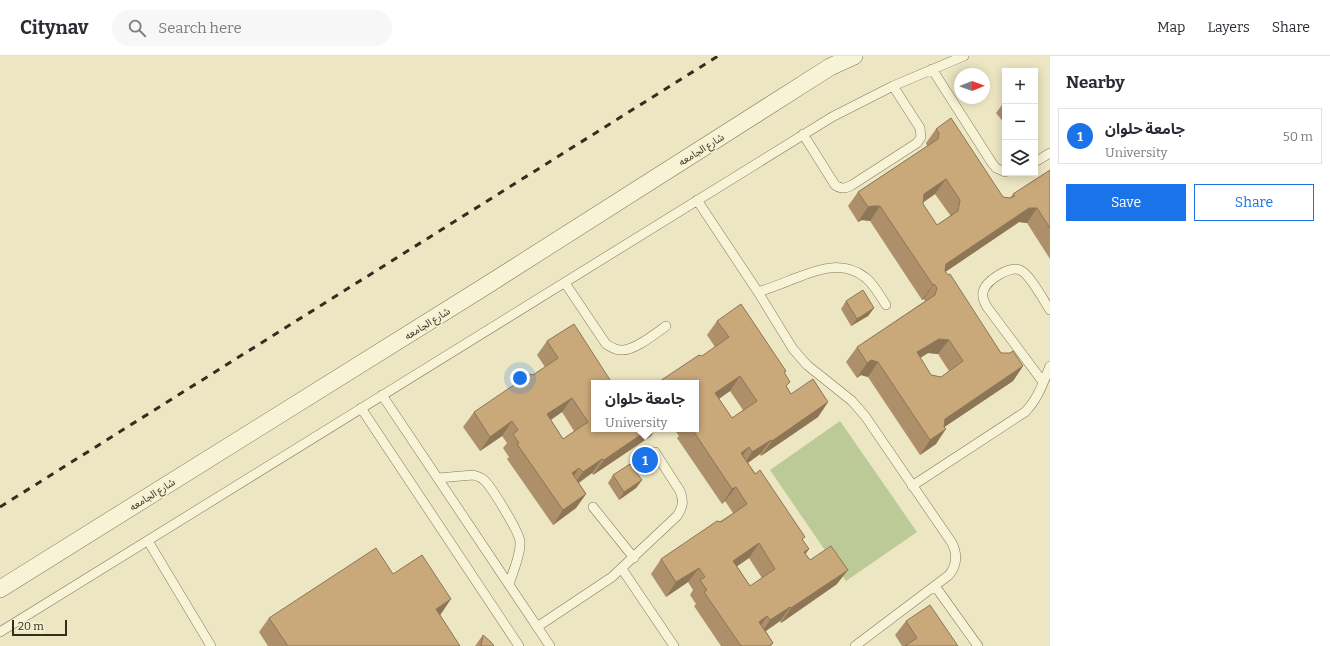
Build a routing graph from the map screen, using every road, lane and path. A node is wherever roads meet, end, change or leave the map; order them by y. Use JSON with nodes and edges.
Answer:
{"nodes":[{"id":1,"x":854,"y":56,"type":"edge"},
{"id":2,"x":964,"y":56,"type":"edge"},
{"id":3,"x":932,"y":69,"type":"junction"},
{"id":4,"x":893,"y":86,"type":"junction"},
{"id":5,"x":803,"y":134,"type":"junction"},
{"id":6,"x":1050,"y":153,"type":"edge"},
{"id":7,"x":1038,"y":160,"type":"edge"},
{"id":8,"x":1002,"y":171,"type":"edge"},
{"id":9,"x":697,"y":200,"type":"junction"},
{"id":10,"x":565,"y":282,"type":"junction"},
{"id":11,"x":758,"y":292,"type":"junction"},
{"id":12,"x":886,"y":305,"type":"dead end"},
{"id":13,"x":1050,"y":310,"type":"edge"},
{"id":14,"x":666,"y":326,"type":"dead end"},
{"id":15,"x":1050,"y":366,"type":"edge"},
{"id":16,"x":1043,"y":382,"type":"junction"},
{"id":17,"x":382,"y":395,"type":"junction"},
{"id":18,"x":362,"y":408,"type":"junction"},
{"id":19,"x":655,"y":452,"type":"dead end"},
{"id":20,"x":438,"y":478,"type":"junction"},
{"id":21,"x":912,"y":486,"type":"junction"},
{"id":22,"x":593,"y":507,"type":"dead end"},
{"id":23,"x":148,"y":541,"type":"junction"},
{"id":24,"x":634,"y":558,"type":"junction"},
{"id":25,"x":622,"y":569,"type":"junction"},
{"id":26,"x":509,"y":584,"type":"junction"},
{"id":27,"x":935,"y":586,"type":"junction"},
{"id":28,"x":0,"y":589,"type":"edge"},
{"id":29,"x":537,"y":627,"type":"junction"},
{"id":30,"x":0,"y":632,"type":"edge"},
{"id":31,"x":211,"y":646,"type":"edge"},
{"id":32,"x":519,"y":646,"type":"edge"},
{"id":33,"x":550,"y":646,"type":"edge"},
{"id":34,"x":674,"y":646,"type":"edge"},
{"id":35,"x":855,"y":646,"type":"edge"},
{"id":36,"x":978,"y":646,"type":"edge"}],
"edges":[{"from":1,"to":28,"type":"street","name":"شارع الجامعه"},
{"from":2,"to":3,"type":"lane"},
{"from":3,"to":4,"type":"lane"},
{"from":3,"to":8,"type":"lane"},
{"from":4,"to":5,"type":"lane"},
{"from":4,"to":5,"type":"lane"},
{"from":5,"to":9,"type":"lane"},
{"from":6,"to":7,"type":"lane"},
{"from":9,"to":10,"type":"lane"},
{"from":9,"to":11,"type":"lane"},
{"from":10,"to":14,"type":"lane"},
{"from":10,"to":17,"type":"lane"},
{"from":11,"to":12,"type":"lane"},
{"from":11,"to":21,"type":"lane"},
{"from":13,"to":16,"type":"lane"},
{"from":15,"to":16,"type":"lane"},
{"from":16,"to":21,"type":"lane"},
{"from":17,"to":18,"type":"lane"},
{"from":17,"to":20,"type":"lane"},
{"from":18,"to":23,"type":"lane"},
{"from":18,"to":32,"type":"lane"},
{"from":19,"to":24,"type":"lane"},
{"from":20,"to":26,"type":"lane"},
{"from":20,"to":26,"type":"lane"},
{"from":21,"to":27,"type":"lane"},
{"from":22,"to":24,"type":"lane"},
{"from":23,"to":30,"type":"lane"},
{"from":23,"to":31,"type":"lane"},
{"from":24,"to":25,"type":"lane"},
{"from":25,"to":29,"type":"lane"},
{"from":25,"to":34,"type":"lane"},
{"from":26,"to":29,"type":"lane"},
{"from":27,"to":35,"type":"lane"},
{"from":27,"to":36,"type":"lane"},
{"from":29,"to":33,"type":"lane"}]}
